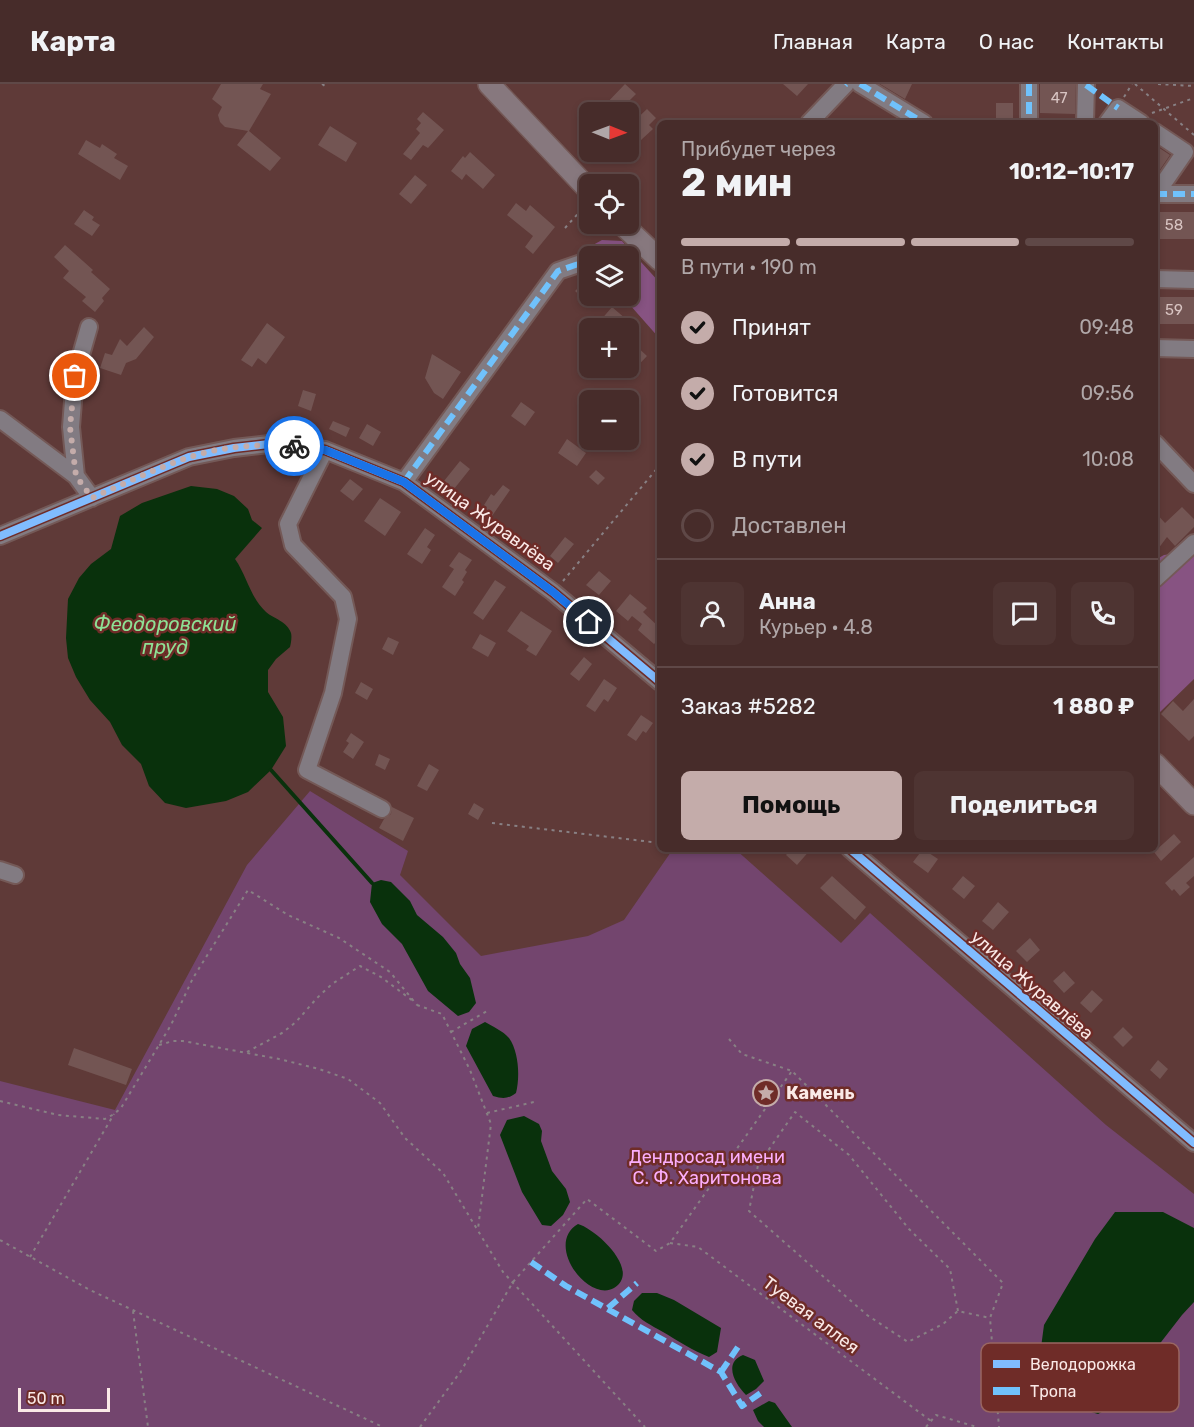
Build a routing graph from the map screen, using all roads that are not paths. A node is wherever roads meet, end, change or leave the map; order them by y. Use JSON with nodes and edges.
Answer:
{"nodes":[{"id":1,"x":489,"y":84,"type":"edge"},
{"id":2,"x":846,"y":84,"type":"edge"},
{"id":3,"x":860,"y":84,"type":"edge"},
{"id":4,"x":1029,"y":84,"type":"edge"},
{"id":5,"x":1086,"y":84,"type":"edge"},
{"id":6,"x":812,"y":120,"type":"edge"},
{"id":7,"x":919,"y":120,"type":"edge"},
{"id":8,"x":1029,"y":120,"type":"edge"},
{"id":9,"x":1085,"y":120,"type":"edge"},
{"id":10,"x":1109,"y":120,"type":"edge"},
{"id":11,"x":1136,"y":120,"type":"edge"},
{"id":12,"x":1158,"y":134,"type":"edge"},
{"id":13,"x":1189,"y":151,"type":"edge"},
{"id":14,"x":579,"y":186,"type":"edge"},
{"id":15,"x":1158,"y":191,"type":"edge"},
{"id":16,"x":1158,"y":194,"type":"edge"},
{"id":17,"x":1194,"y":194,"type":"edge"},
{"id":18,"x":632,"y":234,"type":"edge"},
{"id":19,"x":657,"y":258,"type":"edge"},
{"id":20,"x":579,"y":264,"type":"edge"},
{"id":21,"x":1158,"y":279,"type":"edge"},
{"id":22,"x":1194,"y":279,"type":"edge"},
{"id":23,"x":89,"y":327,"type":"dead end"},
{"id":24,"x":1158,"y":348,"type":"edge"},
{"id":25,"x":1194,"y":349,"type":"edge"},
{"id":26,"x":0,"y":418,"type":"edge"},
{"id":27,"x":1158,"y":446,"type":"edge"},
{"id":28,"x":325,"y":450,"type":"junction"},
{"id":29,"x":76,"y":476,"type":"junction"},
{"id":30,"x":404,"y":482,"type":"junction"},
{"id":31,"x":1194,"y":484,"type":"edge"},
{"id":32,"x":92,"y":498,"type":"junction"},
{"id":33,"x":0,"y":536,"type":"edge"},
{"id":34,"x":1194,"y":543,"type":"edge"},
{"id":35,"x":1158,"y":576,"type":"edge"},
{"id":36,"x":657,"y":679,"type":"edge"},
{"id":37,"x":1158,"y":767,"type":"edge"},
{"id":38,"x":1194,"y":804,"type":"edge"},
{"id":39,"x":382,"y":809,"type":"dead end"},
{"id":40,"x":854,"y":852,"type":"edge"},
{"id":41,"x":1194,"y":1143,"type":"edge"}],
"edges":[{"from":1,"to":14,"type":"main road"},
{"from":2,"to":6,"type":"street"},
{"from":3,"to":7,"type":"street"},
{"from":4,"to":8,"type":"street"},
{"from":5,"to":9,"type":"street"},
{"from":10,"to":11,"type":"street"},
{"from":12,"to":13,"type":"street"},
{"from":13,"to":15,"type":"street"},
{"from":16,"to":17,"type":"street"},
{"from":18,"to":19,"type":"main road"},
{"from":20,"to":30,"type":"street"},
{"from":21,"to":22,"type":"street"},
{"from":23,"to":29,"type":"street"},
{"from":24,"to":25,"type":"street"},
{"from":26,"to":29,"type":"street"},
{"from":27,"to":31,"type":"street"},
{"from":28,"to":30,"type":"street","name":"улица Журавлёва"},
{"from":28,"to":32,"type":"street","name":"улица Журавлёва"},
{"from":28,"to":39,"type":"street"},
{"from":29,"to":32,"type":"street"},
{"from":30,"to":36,"type":"street","name":"улица Журавлёва"},
{"from":32,"to":33,"type":"street","name":"улица Журавлёва"},
{"from":34,"to":35,"type":"street"},
{"from":37,"to":38,"type":"main road"},
{"from":40,"to":41,"type":"street","name":"улица Журавлёва"}]}
